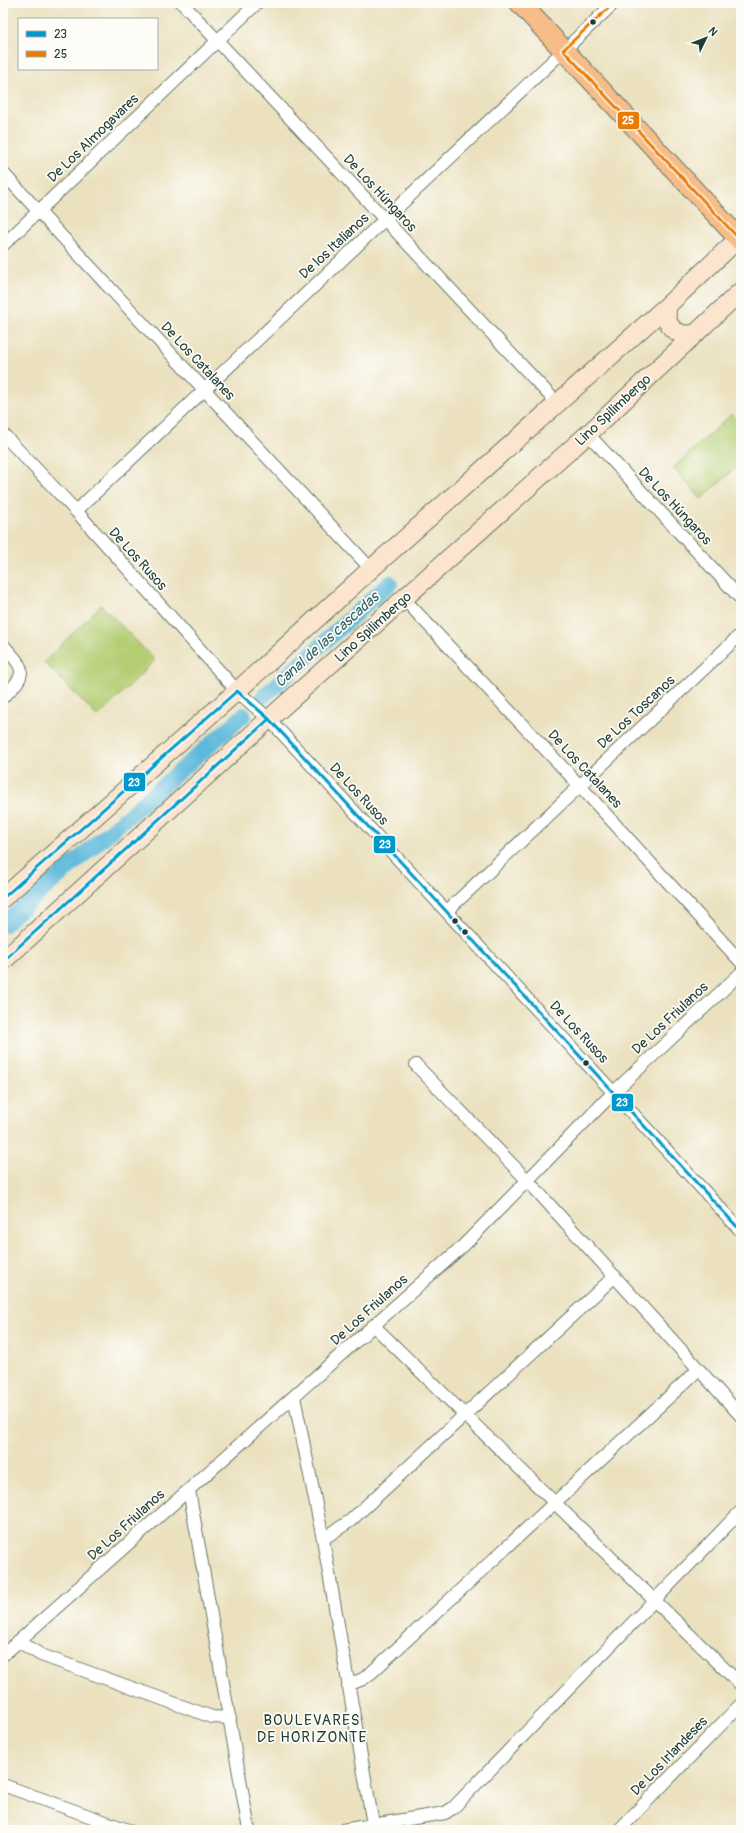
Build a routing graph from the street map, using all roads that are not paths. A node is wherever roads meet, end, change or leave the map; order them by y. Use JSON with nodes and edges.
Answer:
{"nodes":[{"id":1,"x":182,"y":3,"type":"edge"},
{"id":2,"x":257,"y":3,"type":"edge"},
{"id":3,"x":520,"y":3,"type":"edge"},
{"id":4,"x":614,"y":3,"type":"edge"},
{"id":5,"x":217,"y":40,"type":"junction"},
{"id":6,"x":563,"y":50,"type":"junction"},
{"id":7,"x":3,"y":173,"type":"edge"},
{"id":8,"x":39,"y":211,"type":"junction"},
{"id":9,"x":384,"y":220,"type":"junction"},
{"id":10,"x":740,"y":238,"type":"edge"},
{"id":11,"x":3,"y":245,"type":"edge"},
{"id":12,"x":741,"y":291,"type":"edge"},
{"id":13,"x":668,"y":305,"type":"junction"},
{"id":14,"x":694,"y":334,"type":"junction"},
{"id":15,"x":205,"y":389,"type":"junction"},
{"id":16,"x":557,"y":403,"type":"junction"},
{"id":17,"x":3,"y":434,"type":"edge"},
{"id":18,"x":588,"y":434,"type":"junction"},
{"id":19,"x":76,"y":512,"type":"junction"},
{"id":20,"x":371,"y":568,"type":"junction"},
{"id":21,"x":404,"y":599,"type":"junction"},
{"id":22,"x":741,"y":599,"type":"edge"},
{"id":23,"x":741,"y":634,"type":"edge"},
{"id":24,"x":3,"y":645,"type":"edge"},
{"id":25,"x":237,"y":691,"type":"junction"},
{"id":26,"x":3,"y":697,"type":"edge"},
{"id":27,"x":269,"y":719,"type":"junction"},
{"id":28,"x":580,"y":786,"type":"junction"},
{"id":29,"x":3,"y":898,"type":"edge"},
{"id":30,"x":447,"y":911,"type":"junction"},
{"id":31,"x":3,"y":961,"type":"edge"},
{"id":32,"x":741,"y":962,"type":"edge"},
{"id":33,"x":741,"y":973,"type":"edge"},
{"id":34,"x":416,"y":1065,"type":"dead end"},
{"id":35,"x":614,"y":1092,"type":"junction"},
{"id":36,"x":528,"y":1181,"type":"junction"},
{"id":37,"x":741,"y":1231,"type":"edge"},
{"id":38,"x":615,"y":1276,"type":"junction"},
{"id":39,"x":374,"y":1326,"type":"junction"},
{"id":40,"x":698,"y":1370,"type":"junction"},
{"id":41,"x":294,"y":1397,"type":"junction"},
{"id":42,"x":465,"y":1415,"type":"junction"},
{"id":43,"x":741,"y":1416,"type":"edge"},
{"id":44,"x":188,"y":1490,"type":"junction"},
{"id":45,"x":555,"y":1503,"type":"junction"},
{"id":46,"x":741,"y":1512,"type":"edge"},
{"id":47,"x":323,"y":1539,"type":"junction"},
{"id":48,"x":654,"y":1600,"type":"junction"},
{"id":49,"x":18,"y":1641,"type":"junction"},
{"id":50,"x":3,"y":1655,"type":"edge"},
{"id":51,"x":741,"y":1685,"type":"edge"},
{"id":52,"x":348,"y":1686,"type":"junction"},
{"id":53,"x":741,"y":1704,"type":"edge"},
{"id":54,"x":230,"y":1718,"type":"junction"},
{"id":55,"x":3,"y":1785,"type":"edge"},
{"id":56,"x":373,"y":1827,"type":"edge"},
{"id":57,"x":128,"y":1830,"type":"edge"},
{"id":58,"x":250,"y":1830,"type":"edge"},
{"id":59,"x":342,"y":1830,"type":"edge"},
{"id":60,"x":619,"y":1830,"type":"edge"}],
"edges":[{"from":1,"to":5,"type":"street","name":"De Los Húngaros"},
{"from":2,"to":5,"type":"street","name":"De Los Almogavares"},
{"from":3,"to":6,"type":"main road"},
{"from":4,"to":6,"type":"street","name":"De los Italianos"},
{"from":5,"to":8,"type":"street","name":"De Los Almogavares"},
{"from":5,"to":9,"type":"street","name":"De Los Húngaros"},
{"from":6,"to":9,"type":"street","name":"De los Italianos"},
{"from":6,"to":10,"type":"main road"},
{"from":7,"to":8,"type":"street","name":"De Los Catalanes"},
{"from":8,"to":11,"type":"street","name":"De Los Almogavares"},
{"from":8,"to":15,"type":"street","name":"De Los Catalanes"},
{"from":9,"to":15,"type":"street","name":"De los Italianos"},
{"from":9,"to":16,"type":"street","name":"De Los Húngaros"},
{"from":10,"to":13,"type":"main road"},
{"from":12,"to":14,"type":"main road","name":"Lino Spilimbergo"},
{"from":13,"to":14,"type":"main road"},
{"from":13,"to":16,"type":"main road"},
{"from":14,"to":18,"type":"main road","name":"Lino Spilimbergo"},
{"from":15,"to":19,"type":"street","name":"De los Italianos"},
{"from":15,"to":20,"type":"street","name":"De Los Catalanes"},
{"from":16,"to":20,"type":"main road"},
{"from":17,"to":19,"type":"street","name":"De Los Rusos"},
{"from":18,"to":21,"type":"main road","name":"Lino Spilimbergo"},
{"from":18,"to":22,"type":"street","name":"De Los Húngaros"},
{"from":19,"to":25,"type":"street","name":"De Los Rusos"},
{"from":20,"to":25,"type":"main road"},
{"from":21,"to":27,"type":"main road","name":"Lino Spilimbergo"},
{"from":21,"to":28,"type":"street","name":"De Los Catalanes"},
{"from":23,"to":28,"type":"street","name":"De Los Toscanos"},
{"from":24,"to":26,"type":"street"},
{"from":25,"to":27,"type":"street","name":"De Los Rusos"},
{"from":25,"to":29,"type":"main road"},
{"from":27,"to":30,"type":"street","name":"De Los Rusos"},
{"from":27,"to":31,"type":"main road","name":"Lino Spilimbergo"},
{"from":28,"to":30,"type":"street","name":"De Los Toscanos"},
{"from":28,"to":32,"type":"street","name":"De Los Catalanes"},
{"from":30,"to":35,"type":"street","name":"De Los Rusos"},
{"from":33,"to":35,"type":"street","name":"De Los Friulanos"},
{"from":34,"to":36,"type":"street"},
{"from":35,"to":36,"type":"street","name":"De Los Friulanos"},
{"from":35,"to":37,"type":"street","name":"De Los Rusos"},
{"from":36,"to":38,"type":"street"},
{"from":36,"to":39,"type":"street","name":"De Los Friulanos"},
{"from":38,"to":40,"type":"street"},
{"from":38,"to":42,"type":"street"},
{"from":39,"to":41,"type":"street","name":"De Los Friulanos"},
{"from":39,"to":42,"type":"street"},
{"from":40,"to":43,"type":"street"},
{"from":40,"to":45,"type":"street"},
{"from":41,"to":44,"type":"street","name":"De Los Friulanos"},
{"from":41,"to":47,"type":"street"},
{"from":42,"to":45,"type":"street"},
{"from":42,"to":47,"type":"street"},
{"from":44,"to":49,"type":"street","name":"De Los Friulanos"},
{"from":44,"to":54,"type":"street"},
{"from":45,"to":48,"type":"street"},
{"from":45,"to":52,"type":"street"},
{"from":46,"to":48,"type":"street"},
{"from":47,"to":52,"type":"street"},
{"from":48,"to":51,"type":"street"},
{"from":48,"to":56,"type":"street"},
{"from":49,"to":50,"type":"street","name":"De Los Friulanos"},
{"from":49,"to":54,"type":"street"},
{"from":52,"to":56,"type":"street"},
{"from":53,"to":60,"type":"street","name":"De Los Irlandeses"},
{"from":54,"to":58,"type":"street"},
{"from":55,"to":57,"type":"street"},
{"from":56,"to":59,"type":"street"}]}
